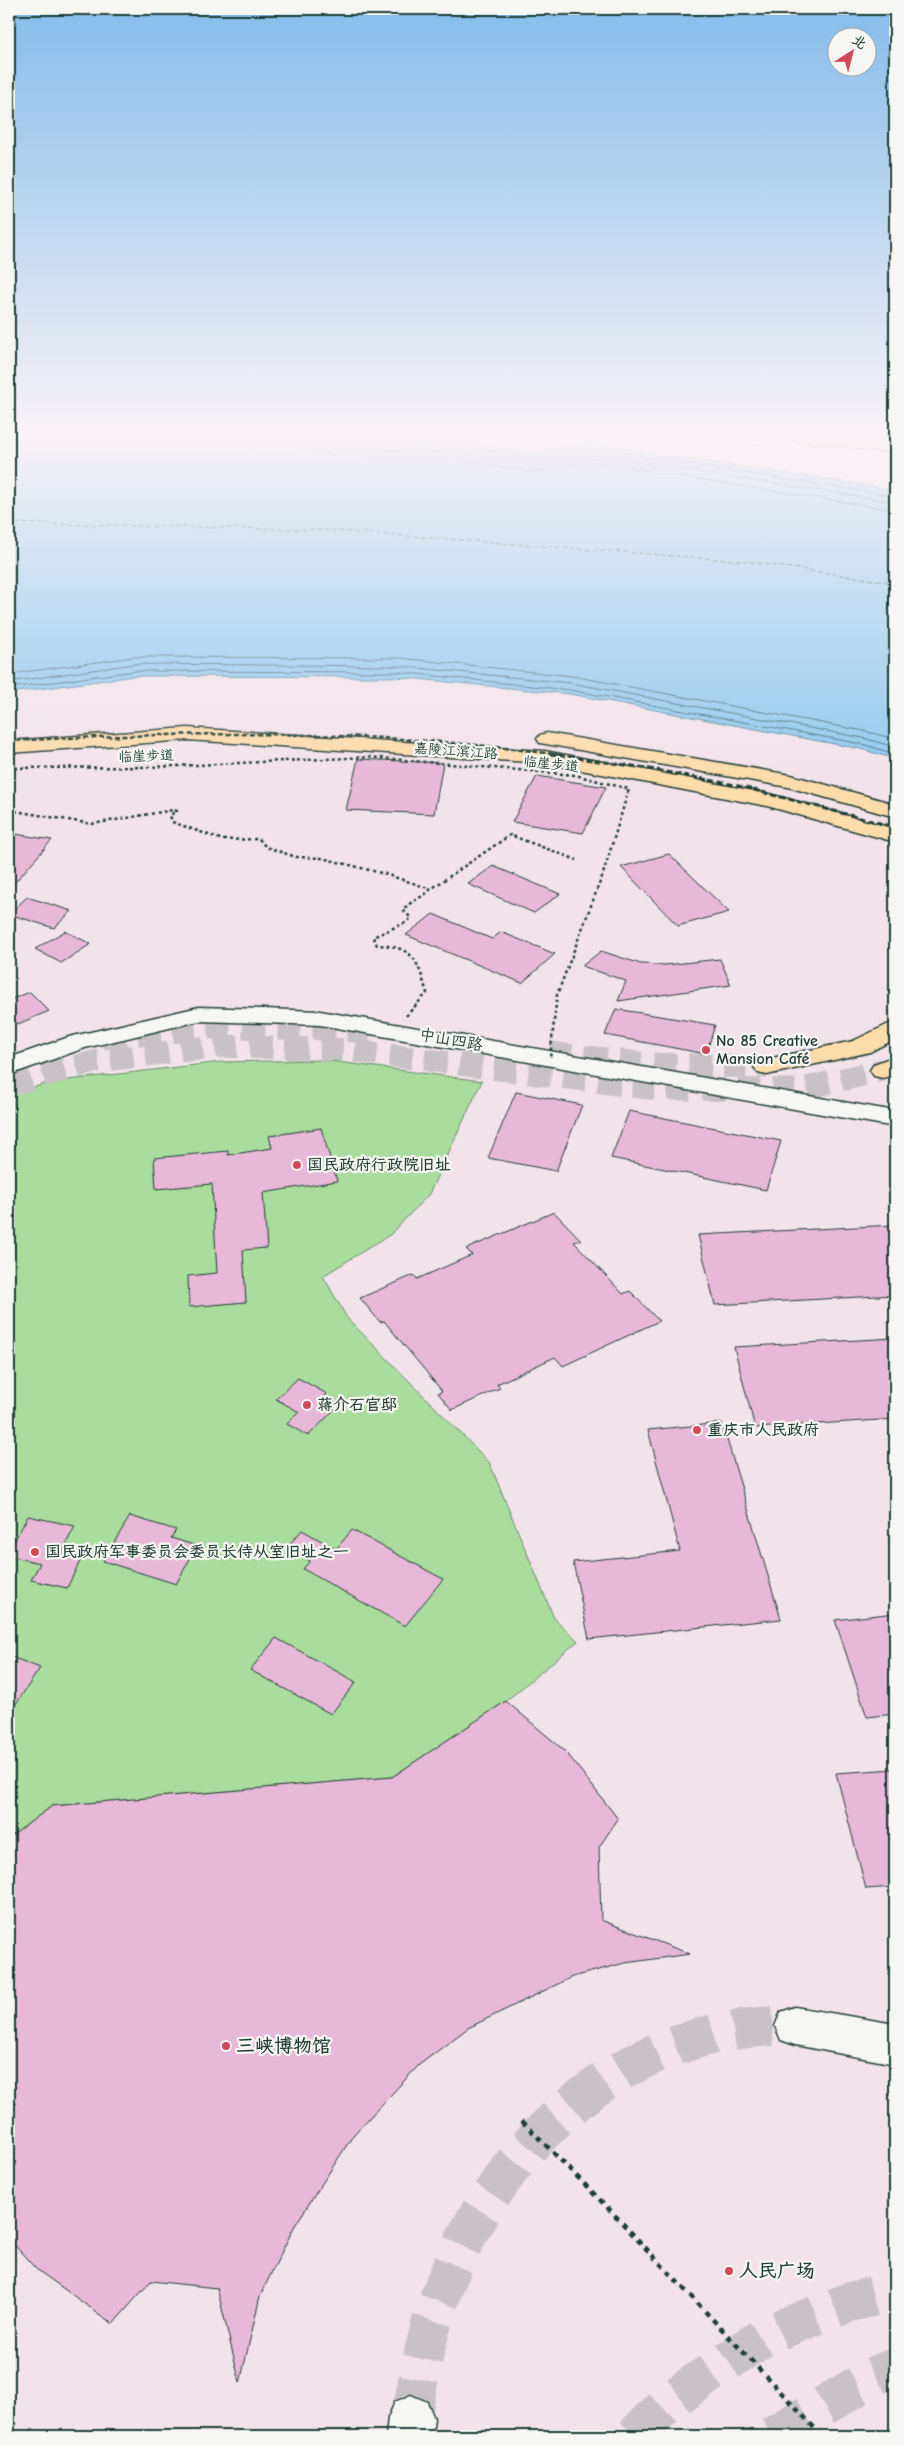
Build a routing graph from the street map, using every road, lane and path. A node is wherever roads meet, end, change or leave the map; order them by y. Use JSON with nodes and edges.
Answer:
{"nodes":[{"id":1,"x":9,"y":731,"type":"edge"},
{"id":2,"x":9,"y":747,"type":"edge"},
{"id":3,"x":9,"y":768,"type":"edge"},
{"id":4,"x":9,"y":810,"type":"edge"},
{"id":5,"x":895,"y":811,"type":"edge"},
{"id":6,"x":895,"y":836,"type":"edge"},
{"id":7,"x":577,"y":860,"type":"dead end"},
{"id":8,"x":431,"y":889,"type":"junction"},
{"id":9,"x":895,"y":1029,"type":"edge"},
{"id":10,"x":402,"y":1032,"type":"junction"},
{"id":11,"x":550,"y":1058,"type":"junction"},
{"id":12,"x":9,"y":1067,"type":"edge"},
{"id":13,"x":767,"y":1067,"type":"tunnel mouth"},
{"id":14,"x":895,"y":1119,"type":"edge"},
{"id":15,"x":795,"y":2026,"type":"tunnel mouth"},
{"id":16,"x":895,"y":2044,"type":"edge"},
{"id":17,"x":522,"y":2121,"type":"dead end"},
{"id":18,"x":822,"y":2436,"type":"edge"}],
"edges":[{"from":1,"to":5,"type":"main road","name":"嘉陵江滨江路"},
{"from":2,"to":6,"type":"main road","name":"嘉陵江滨江路"},
{"from":3,"to":11,"type":"path","name":"临崖步道","bridge":true},
{"from":4,"to":8,"type":"path"},
{"from":7,"to":8,"type":"path"},
{"from":8,"to":10,"type":"path"},
{"from":9,"to":13,"type":"main road"},
{"from":10,"to":11,"type":"street","name":"中山四路"},
{"from":10,"to":12,"type":"street","name":"中山四路"},
{"from":11,"to":14,"type":"street","name":"中山四路"},
{"from":15,"to":16,"type":"street"},
{"from":17,"to":18,"type":"path"}]}
